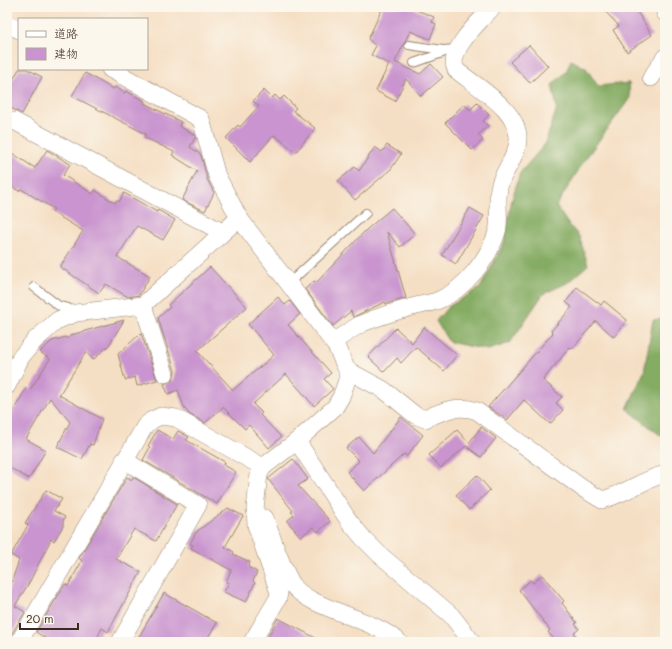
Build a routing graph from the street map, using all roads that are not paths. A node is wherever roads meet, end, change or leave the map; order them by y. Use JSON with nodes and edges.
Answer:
{"nodes":[{"id":1,"x":492,"y":7,"type":"edge"},
{"id":2,"x":665,"y":7,"type":"edge"},
{"id":3,"x":665,"y":13,"type":"edge"},
{"id":4,"x":7,"y":24,"type":"edge"},
{"id":5,"x":18,"y":30,"type":"edge"},
{"id":6,"x":409,"y":45,"type":"dead end"},
{"id":7,"x":453,"y":50,"type":"junction"},
{"id":8,"x":665,"y":57,"type":"edge"},
{"id":9,"x":414,"y":63,"type":"dead end"},
{"id":10,"x":112,"y":70,"type":"edge"},
{"id":11,"x":651,"y":78,"type":"dead end"},
{"id":12,"x":7,"y":121,"type":"edge"},
{"id":13,"x":366,"y":212,"type":"dead end"},
{"id":14,"x":239,"y":218,"type":"junction"},
{"id":15,"x":222,"y":232,"type":"junction"},
{"id":16,"x":288,"y":284,"type":"junction"},
{"id":17,"x":34,"y":287,"type":"dead end"},
{"id":18,"x":143,"y":305,"type":"junction"},
{"id":19,"x":76,"y":313,"type":"junction"},
{"id":20,"x":333,"y":342,"type":"junction"},
{"id":21,"x":346,"y":370,"type":"junction"},
{"id":22,"x":165,"y":374,"type":"dead end"},
{"id":23,"x":7,"y":386,"type":"edge"},
{"id":24,"x":297,"y":441,"type":"junction"},
{"id":25,"x":124,"y":460,"type":"junction"},
{"id":26,"x":263,"y":467,"type":"junction"},
{"id":27,"x":665,"y":474,"type":"edge"},
{"id":28,"x":256,"y":496,"type":"junction"},
{"id":29,"x":19,"y":642,"type":"edge"},
{"id":30,"x":120,"y":642,"type":"edge"},
{"id":31,"x":252,"y":642,"type":"edge"},
{"id":32,"x":399,"y":642,"type":"edge"},
{"id":33,"x":472,"y":642,"type":"edge"}],
"edges":[{"from":1,"to":7,"type":"street"},
{"from":2,"to":3,"type":"street"},
{"from":4,"to":5,"type":"street"},
{"from":6,"to":7,"type":"lane"},
{"from":7,"to":9,"type":"lane"},
{"from":7,"to":20,"type":"street"},
{"from":8,"to":11,"type":"street"},
{"from":10,"to":14,"type":"street"},
{"from":12,"to":15,"type":"street"},
{"from":13,"to":16,"type":"lane"},
{"from":14,"to":15,"type":"street"},
{"from":14,"to":16,"type":"street"},
{"from":15,"to":18,"type":"street"},
{"from":16,"to":20,"type":"street"},
{"from":17,"to":19,"type":"lane"},
{"from":18,"to":19,"type":"street"},
{"from":18,"to":22,"type":"street"},
{"from":19,"to":23,"type":"street"},
{"from":20,"to":21,"type":"street"},
{"from":21,"to":24,"type":"street"},
{"from":21,"to":27,"type":"street"},
{"from":24,"to":26,"type":"street"},
{"from":24,"to":33,"type":"street"},
{"from":25,"to":26,"type":"street"},
{"from":25,"to":29,"type":"street"},
{"from":25,"to":30,"type":"street"},
{"from":26,"to":28,"type":"street"},
{"from":28,"to":31,"type":"street"},
{"from":28,"to":32,"type":"street"}]}
